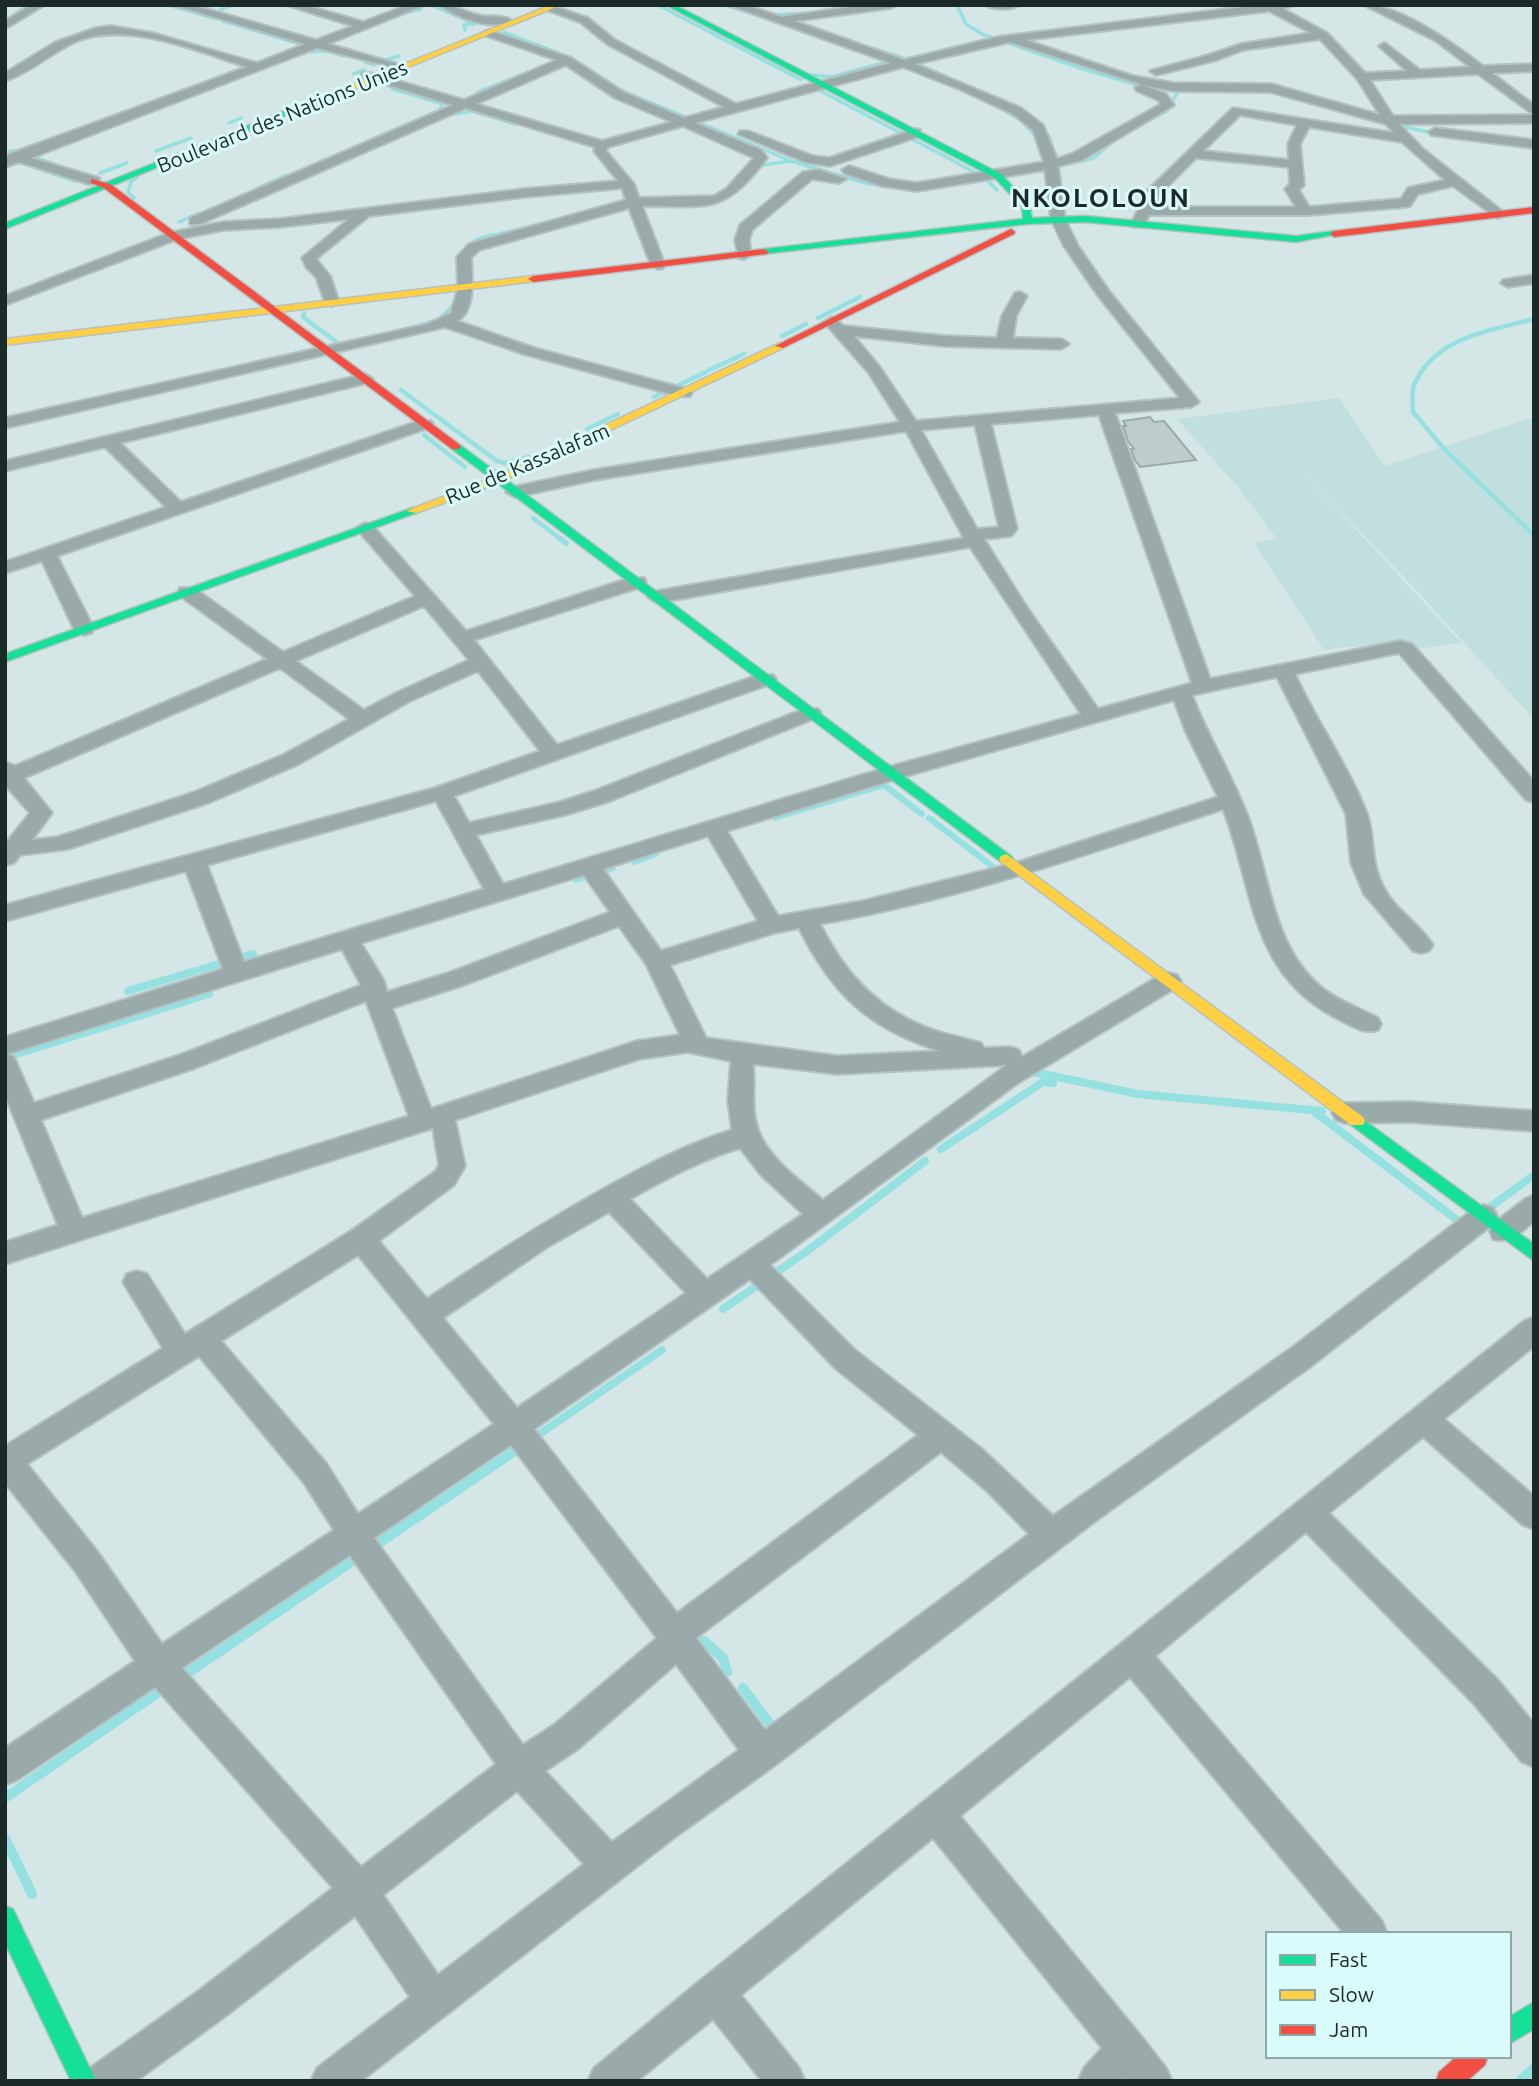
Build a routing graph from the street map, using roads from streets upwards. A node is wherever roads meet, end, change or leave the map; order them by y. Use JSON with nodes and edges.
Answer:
{"nodes":[{"id":1,"x":39,"y":5,"type":"edge"},
{"id":2,"x":179,"y":5,"type":"edge"},
{"id":3,"x":229,"y":5,"type":"edge"},
{"id":4,"x":292,"y":5,"type":"edge"},
{"id":5,"x":445,"y":5,"type":"edge"},
{"id":6,"x":669,"y":5,"type":"edge"},
{"id":7,"x":734,"y":5,"type":"edge"},
{"id":8,"x":891,"y":5,"type":"edge"},
{"id":9,"x":992,"y":5,"type":"edge"},
{"id":10,"x":1014,"y":5,"type":"edge"},
{"id":11,"x":1289,"y":5,"type":"edge"},
{"id":12,"x":1369,"y":5,"type":"edge"},
{"id":13,"x":416,"y":6,"type":"edge"},
{"id":14,"x":551,"y":6,"type":"edge"},
{"id":15,"x":1270,"y":6,"type":"edge"},
{"id":16,"x":209,"y":12,"type":"junction"},
{"id":17,"x":780,"y":20,"type":"junction"},
{"id":18,"x":507,"y":23,"type":"junction"},
{"id":19,"x":5,"y":26,"type":"edge"},
{"id":20,"x":365,"y":26,"type":"junction"},
{"id":21,"x":488,"y":33,"type":"junction"},
{"id":22,"x":1323,"y":35,"type":"junction"},
{"id":23,"x":1003,"y":39,"type":"junction"},
{"id":24,"x":317,"y":44,"type":"junction"},
{"id":25,"x":1385,"y":46,"type":"dead end"},
{"id":26,"x":567,"y":60,"type":"junction"},
{"id":27,"x":593,"y":61,"type":"dead end"},
{"id":28,"x":903,"y":63,"type":"junction"},
{"id":29,"x":259,"y":67,"type":"junction"},
{"id":30,"x":395,"y":67,"type":"junction"},
{"id":31,"x":1534,"y":67,"type":"edge"},
{"id":32,"x":1480,"y":70,"type":"junction"},
{"id":33,"x":1156,"y":71,"type":"dead end"},
{"id":34,"x":1418,"y":74,"type":"junction"},
{"id":35,"x":371,"y":76,"type":"junction"},
{"id":36,"x":1362,"y":77,"type":"junction"},
{"id":37,"x":5,"y":78,"type":"edge"},
{"id":38,"x":821,"y":84,"type":"junction"},
{"id":39,"x":639,"y":89,"type":"dead end"},
{"id":40,"x":1216,"y":91,"type":"dead end"},
{"id":41,"x":462,"y":105,"type":"junction"},
{"id":42,"x":735,"y":108,"type":"junction"},
{"id":43,"x":1534,"y":111,"type":"edge"},
{"id":44,"x":703,"y":117,"type":"junction"},
{"id":45,"x":1534,"y":119,"type":"edge"},
{"id":46,"x":683,"y":122,"type":"junction"},
{"id":47,"x":1306,"y":122,"type":"junction"},
{"id":48,"x":1395,"y":127,"type":"junction"},
{"id":49,"x":916,"y":133,"type":"junction"},
{"id":50,"x":1534,"y":144,"type":"edge"},
{"id":51,"x":602,"y":145,"type":"junction"},
{"id":52,"x":1115,"y":149,"type":"dead end"},
{"id":53,"x":1193,"y":153,"type":"junction"},
{"id":54,"x":5,"y":154,"type":"edge"},
{"id":55,"x":19,"y":158,"type":"junction"},
{"id":56,"x":5,"y":163,"type":"edge"},
{"id":57,"x":1094,"y":163,"type":"dead end"},
{"id":58,"x":1296,"y":164,"type":"junction"},
{"id":59,"x":849,"y":170,"type":"dead end"},
{"id":60,"x":1053,"y":172,"type":"junction"},
{"id":61,"x":1456,"y":181,"type":"junction"},
{"id":62,"x":100,"y":184,"type":"junction"},
{"id":63,"x":626,"y":184,"type":"junction"},
{"id":64,"x":997,"y":184,"type":"junction"},
{"id":65,"x":634,"y":202,"type":"junction"},
{"id":66,"x":1534,"y":210,"type":"edge"},
{"id":67,"x":1305,"y":211,"type":"junction"},
{"id":68,"x":366,"y":212,"type":"junction"},
{"id":69,"x":1497,"y":214,"type":"junction"},
{"id":70,"x":5,"y":217,"type":"edge"},
{"id":71,"x":1141,"y":217,"type":"junction"},
{"id":72,"x":1058,"y":219,"type":"junction"},
{"id":73,"x":1028,"y":221,"type":"junction"},
{"id":74,"x":5,"y":226,"type":"edge"},
{"id":75,"x":945,"y":232,"type":"junction"},
{"id":76,"x":171,"y":234,"type":"junction"},
{"id":77,"x":970,"y":254,"type":"junction"},
{"id":78,"x":744,"y":255,"type":"junction"},
{"id":79,"x":658,"y":265,"type":"junction"},
{"id":80,"x":1534,"y":279,"type":"edge"},
{"id":81,"x":1508,"y":283,"type":"dead end"},
{"id":82,"x":465,"y":288,"type":"junction"},
{"id":83,"x":1020,"y":296,"type":"dead end"},
{"id":84,"x":5,"y":301,"type":"edge"},
{"id":85,"x":332,"y":302,"type":"junction"},
{"id":86,"x":272,"y":310,"type":"junction"},
{"id":87,"x":446,"y":322,"type":"junction"},
{"id":88,"x":837,"y":326,"type":"junction"},
{"id":89,"x":5,"y":342,"type":"edge"},
{"id":90,"x":1004,"y":343,"type":"junction"},
{"id":91,"x":1061,"y":344,"type":"dead end"},
{"id":92,"x":327,"y":351,"type":"junction"},
{"id":93,"x":365,"y":379,"type":"junction"},
{"id":94,"x":684,"y":393,"type":"junction"},
{"id":95,"x":1106,"y":411,"type":"junction"},
{"id":96,"x":981,"y":418,"type":"junction"},
{"id":97,"x":5,"y":423,"type":"edge"},
{"id":98,"x":425,"y":424,"type":"junction"},
{"id":99,"x":909,"y":426,"type":"junction"},
{"id":100,"x":108,"y":441,"type":"junction"},
{"id":101,"x":63,"y":452,"type":"junction"},
{"id":102,"x":5,"y":466,"type":"edge"},
{"id":103,"x":5,"y":479,"type":"edge"},
{"id":104,"x":499,"y":480,"type":"junction"},
{"id":105,"x":515,"y":492,"type":"junction"},
{"id":106,"x":178,"y":509,"type":"junction"},
{"id":107,"x":365,"y":528,"type":"junction"},
{"id":108,"x":974,"y":538,"type":"junction"},
{"id":109,"x":47,"y":554,"type":"junction"},
{"id":110,"x":5,"y":568,"type":"edge"},
{"id":111,"x":636,"y":582,"type":"junction"},
{"id":112,"x":187,"y":592,"type":"junction"},
{"id":113,"x":657,"y":597,"type":"junction"},
{"id":114,"x":427,"y":598,"type":"junction"},
{"id":115,"x":84,"y":629,"type":"junction"},
{"id":116,"x":462,"y":638,"type":"junction"},
{"id":117,"x":5,"y":658,"type":"edge"},
{"id":118,"x":280,"y":660,"type":"junction"},
{"id":119,"x":482,"y":662,"type":"junction"},
{"id":120,"x":1284,"y":670,"type":"junction"},
{"id":121,"x":766,"y":679,"type":"junction"},
{"id":122,"x":1192,"y":689,"type":"junction"},
{"id":123,"x":811,"y":713,"type":"junction"},
{"id":124,"x":1093,"y":716,"type":"junction"},
{"id":125,"x":363,"y":719,"type":"junction"},
{"id":126,"x":553,"y":754,"type":"junction"},
{"id":127,"x":892,"y":773,"type":"junction"},
{"id":128,"x":8,"y":774,"type":"edge"},
{"id":129,"x":442,"y":793,"type":"junction"},
{"id":130,"x":1534,"y":795,"type":"edge"},
{"id":131,"x":1230,"y":800,"type":"junction"},
{"id":132,"x":714,"y":828,"type":"junction"},
{"id":133,"x":464,"y":831,"type":"junction"},
{"id":134,"x":8,"y":845,"type":"edge"},
{"id":135,"x":194,"y":861,"type":"junction"},
{"id":136,"x":589,"y":866,"type":"junction"},
{"id":137,"x":1020,"y":869,"type":"junction"},
{"id":138,"x":498,"y":894,"type":"junction"},
{"id":139,"x":5,"y":913,"type":"edge"},
{"id":140,"x":624,"y":915,"type":"junction"},
{"id":141,"x":806,"y":920,"type":"junction"},
{"id":142,"x":772,"y":925,"type":"junction"},
{"id":143,"x":348,"y":940,"type":"junction"},
{"id":144,"x":1421,"y":944,"type":"dead end"},
{"id":145,"x":656,"y":961,"type":"junction"},
{"id":146,"x":236,"y":973,"type":"junction"},
{"id":147,"x":1169,"y":981,"type":"junction"},
{"id":148,"x":377,"y":997,"type":"junction"},
{"id":149,"x":1369,"y":1024,"type":"dead end"},
{"id":150,"x":697,"y":1045,"type":"junction"},
{"id":151,"x":7,"y":1046,"type":"edge"},
{"id":152,"x":741,"y":1065,"type":"junction"},
{"id":153,"x":1018,"y":1065,"type":"junction"},
{"id":154,"x":18,"y":1112,"type":"edge"},
{"id":155,"x":1345,"y":1113,"type":"junction"},
{"id":156,"x":1534,"y":1121,"type":"edge"},
{"id":157,"x":434,"y":1123,"type":"junction"},
{"id":158,"x":747,"y":1136,"type":"junction"},
{"id":159,"x":612,"y":1198,"type":"junction"},
{"id":160,"x":1534,"y":1206,"type":"edge"},
{"id":161,"x":822,"y":1215,"type":"junction"},
{"id":162,"x":1493,"y":1224,"type":"junction"},
{"id":163,"x":73,"y":1230,"type":"junction"},
{"id":164,"x":361,"y":1239,"type":"junction"},
{"id":165,"x":5,"y":1253,"type":"edge"},
{"id":166,"x":1534,"y":1254,"type":"edge"},
{"id":167,"x":751,"y":1263,"type":"junction"},
{"id":168,"x":5,"y":1270,"type":"edge"},
{"id":169,"x":137,"y":1282,"type":"dead end"},
{"id":170,"x":705,"y":1295,"type":"junction"},
{"id":171,"x":425,"y":1315,"type":"junction"},
{"id":172,"x":1534,"y":1329,"type":"edge"},
{"id":173,"x":190,"y":1345,"type":"junction"},
{"id":174,"x":1423,"y":1419,"type":"junction"},
{"id":175,"x":515,"y":1426,"type":"junction"},
{"id":176,"x":941,"y":1435,"type":"junction"},
{"id":177,"x":6,"y":1462,"type":"edge"},
{"id":178,"x":1308,"y":1513,"type":"junction"},
{"id":179,"x":1534,"y":1515,"type":"edge"},
{"id":180,"x":352,"y":1534,"type":"junction"},
{"id":181,"x":1051,"y":1536,"type":"junction"},
{"id":182,"x":680,"y":1640,"type":"junction"},
{"id":183,"x":1133,"y":1655,"type":"junction"},
{"id":184,"x":157,"y":1665,"type":"junction"},
{"id":185,"x":1534,"y":1750,"type":"edge"},
{"id":186,"x":762,"y":1754,"type":"junction"},
{"id":187,"x":5,"y":1768,"type":"edge"},
{"id":188,"x":519,"y":1768,"type":"junction"},
{"id":189,"x":937,"y":1815,"type":"junction"},
{"id":190,"x":611,"y":1867,"type":"junction"},
{"id":191,"x":359,"y":1891,"type":"junction"},
{"id":192,"x":5,"y":1917,"type":"edge"},
{"id":193,"x":1367,"y":1932,"type":"edge"},
{"id":194,"x":715,"y":1992,"type":"junction"},
{"id":195,"x":434,"y":2000,"type":"junction"},
{"id":196,"x":1534,"y":2014,"type":"edge"},
{"id":197,"x":1511,"y":2031,"type":"edge"},
{"id":198,"x":1128,"y":2049,"type":"junction"},
{"id":199,"x":84,"y":2081,"type":"edge"},
{"id":200,"x":103,"y":2081,"type":"edge"},
{"id":201,"x":330,"y":2081,"type":"edge"},
{"id":202,"x":607,"y":2081,"type":"edge"},
{"id":203,"x":786,"y":2081,"type":"edge"},
{"id":204,"x":1097,"y":2081,"type":"edge"},
{"id":205,"x":1153,"y":2081,"type":"edge"}],
"edges":[{"from":1,"to":19,"type":"street"},
{"from":2,"to":16,"type":"street"},
{"from":3,"to":16,"type":"street"},
{"from":4,"to":20,"type":"street"},
{"from":5,"to":18,"type":"street"},
{"from":6,"to":38,"type":"street"},
{"from":7,"to":17,"type":"street"},
{"from":8,"to":17,"type":"street"},
{"from":9,"to":10,"type":"street"},
{"from":11,"to":15,"type":"street"},
{"from":12,"to":32,"type":"street"},
{"from":13,"to":20,"type":"street"},
{"from":14,"to":18,"type":"street","name":"Boulevard des Nations Unies"},
{"from":14,"to":42,"type":"street"},
{"from":15,"to":22,"type":"street"},
{"from":15,"to":23,"type":"street"},
{"from":16,"to":24,"type":"street"},
{"from":17,"to":28,"type":"street"},
{"from":18,"to":21,"type":"street","name":"Boulevard des Nations Unies"},
{"from":18,"to":27,"type":"street"},
{"from":18,"to":30,"type":"street","name":"Boulevard des Nations Unies"},
{"from":20,"to":24,"type":"street"},
{"from":21,"to":26,"type":"street"},
{"from":21,"to":30,"type":"street","name":"Boulevard des Nations Unies"},
{"from":22,"to":33,"type":"street"},
{"from":22,"to":36,"type":"street"},
{"from":23,"to":28,"type":"street"},
{"from":23,"to":48,"type":"street"},
{"from":23,"to":60,"type":"street"},
{"from":24,"to":29,"type":"street"},
{"from":24,"to":30,"type":"street"},
{"from":25,"to":34,"type":"street"},
{"from":26,"to":41,"type":"street"},
{"from":26,"to":46,"type":"street"},
{"from":28,"to":38,"type":"street"},
{"from":28,"to":60,"type":"street"},
{"from":29,"to":37,"type":"street"},
{"from":29,"to":55,"type":"street"},
{"from":30,"to":35,"type":"street","name":"Boulevard des Nations Unies"},
{"from":31,"to":32,"type":"street"},
{"from":32,"to":34,"type":"street"},
{"from":32,"to":43,"type":"street"},
{"from":34,"to":36,"type":"street"},
{"from":35,"to":41,"type":"street"},
{"from":35,"to":62,"type":"street","name":"Boulevard des Nations Unies"},
{"from":36,"to":48,"type":"street"},
{"from":38,"to":42,"type":"street"},
{"from":38,"to":49,"type":"street"},
{"from":39,"to":44,"type":"street"},
{"from":40,"to":52,"type":"street"},
{"from":41,"to":51,"type":"street"},
{"from":41,"to":76,"type":"street"},
{"from":42,"to":44,"type":"street"},
{"from":44,"to":46,"type":"street"},
{"from":44,"to":49,"type":"street"},
{"from":45,"to":48,"type":"street"},
{"from":46,"to":51,"type":"street"},
{"from":46,"to":65,"type":"street"},
{"from":47,"to":48,"type":"street"},
{"from":47,"to":53,"type":"street"},
{"from":47,"to":58,"type":"street"},
{"from":48,"to":50,"type":"street"},
{"from":48,"to":61,"type":"street"},
{"from":49,"to":64,"type":"street"},
{"from":51,"to":63,"type":"street"},
{"from":53,"to":58,"type":"street"},
{"from":53,"to":71,"type":"street"},
{"from":54,"to":55,"type":"street"},
{"from":55,"to":56,"type":"street"},
{"from":55,"to":62,"type":"street"},
{"from":57,"to":60,"type":"street"},
{"from":58,"to":67,"type":"street"},
{"from":59,"to":64,"type":"street"},
{"from":60,"to":64,"type":"street"},
{"from":60,"to":72,"type":"street"},
{"from":61,"to":67,"type":"street"},
{"from":61,"to":69,"type":"street"},
{"from":62,"to":70,"type":"street","name":"Boulevard des Nations Unies"},
{"from":62,"to":74,"type":"street","name":"Boulevard des Nations Unies"},
{"from":62,"to":76,"type":"street"},
{"from":63,"to":65,"type":"street"},
{"from":63,"to":68,"type":"street"},
{"from":64,"to":73,"type":"street"},
{"from":64,"to":78,"type":"street"},
{"from":65,"to":79,"type":"street"},
{"from":65,"to":82,"type":"street"},
{"from":66,"to":69,"type":"street"},
{"from":67,"to":71,"type":"street"},
{"from":68,"to":76,"type":"street"},
{"from":68,"to":85,"type":"street"},
{"from":69,"to":71,"type":"street"},
{"from":71,"to":72,"type":"street"},
{"from":72,"to":73,"type":"street"},
{"from":72,"to":95,"type":"street"},
{"from":73,"to":75,"type":"street"},
{"from":73,"to":77,"type":"street","name":"Rue de Kassalafam"},
{"from":75,"to":77,"type":"street"},
{"from":75,"to":78,"type":"street"},
{"from":76,"to":84,"type":"street"},
{"from":76,"to":86,"type":"street"},
{"from":77,"to":88,"type":"street","name":"Rue de Kassalafam"},
{"from":78,"to":79,"type":"street"},
{"from":79,"to":82,"type":"street"},
{"from":80,"to":81,"type":"street"},
{"from":82,"to":85,"type":"street"},
{"from":82,"to":87,"type":"street"},
{"from":83,"to":90,"type":"street"},
{"from":85,"to":86,"type":"street"},
{"from":86,"to":89,"type":"street"},
{"from":86,"to":92,"type":"street"},
{"from":87,"to":92,"type":"street"},
{"from":87,"to":94,"type":"street"},
{"from":88,"to":90,"type":"street"},
{"from":88,"to":94,"type":"street","name":"Rue de Kassalafam"},
{"from":88,"to":99,"type":"street"},
{"from":90,"to":91,"type":"street"},
{"from":92,"to":93,"type":"street"},
{"from":92,"to":97,"type":"street"},
{"from":93,"to":98,"type":"street"},
{"from":93,"to":100,"type":"street"},
{"from":94,"to":104,"type":"street","name":"Rue de Kassalafam"},
{"from":95,"to":96,"type":"street"},
{"from":95,"to":122,"type":"street"},
{"from":96,"to":99,"type":"street"},
{"from":96,"to":108,"type":"street"},
{"from":98,"to":104,"type":"street"},
{"from":98,"to":106,"type":"street"},
{"from":99,"to":105,"type":"street"},
{"from":99,"to":108,"type":"street"},
{"from":100,"to":101,"type":"street"},
{"from":100,"to":106,"type":"street"},
{"from":101,"to":102,"type":"street"},
{"from":101,"to":103,"type":"street"},
{"from":104,"to":105,"type":"street"},
{"from":104,"to":107,"type":"street","name":"Rue de Kassalafam"},
{"from":105,"to":111,"type":"street"},
{"from":106,"to":109,"type":"street"},
{"from":107,"to":112,"type":"street","name":"Rue de Kassalafam"},
{"from":107,"to":114,"type":"street"},
{"from":108,"to":113,"type":"street"},
{"from":108,"to":124,"type":"street"},
{"from":109,"to":110,"type":"street"},
{"from":109,"to":115,"type":"street"},
{"from":111,"to":113,"type":"street"},
{"from":111,"to":116,"type":"street"},
{"from":112,"to":115,"type":"street","name":"Rue de Kassalafam"},
{"from":112,"to":118,"type":"street"},
{"from":113,"to":121,"type":"street"},
{"from":114,"to":116,"type":"street"},
{"from":114,"to":118,"type":"street"},
{"from":115,"to":117,"type":"street","name":"Rue de Kassalafam"},
{"from":116,"to":119,"type":"street"},
{"from":118,"to":125,"type":"street"},
{"from":118,"to":128,"type":"street"},
{"from":119,"to":125,"type":"street"},
{"from":119,"to":126,"type":"street"},
{"from":120,"to":122,"type":"street"},
{"from":120,"to":130,"type":"street"},
{"from":120,"to":144,"type":"street"},
{"from":121,"to":123,"type":"street"},
{"from":121,"to":126,"type":"street"},
{"from":122,"to":124,"type":"street"},
{"from":122,"to":131,"type":"street"},
{"from":123,"to":127,"type":"street"},
{"from":123,"to":133,"type":"street"},
{"from":124,"to":127,"type":"street"},
{"from":125,"to":134,"type":"street"},
{"from":126,"to":129,"type":"street"},
{"from":127,"to":132,"type":"street"},
{"from":127,"to":137,"type":"street"},
{"from":128,"to":134,"type":"street"},
{"from":129,"to":133,"type":"street"},
{"from":129,"to":135,"type":"street"},
{"from":131,"to":137,"type":"street"},
{"from":131,"to":149,"type":"street"},
{"from":132,"to":136,"type":"street"},
{"from":132,"to":142,"type":"street"},
{"from":133,"to":138,"type":"street"},
{"from":135,"to":139,"type":"street"},
{"from":135,"to":146,"type":"street"},
{"from":136,"to":138,"type":"street"},
{"from":136,"to":140,"type":"street"},
{"from":137,"to":141,"type":"street"},
{"from":137,"to":147,"type":"street"},
{"from":138,"to":143,"type":"street"},
{"from":140,"to":145,"type":"street"},
{"from":140,"to":148,"type":"street"},
{"from":141,"to":142,"type":"street"},
{"from":141,"to":153,"type":"street"},
{"from":142,"to":145,"type":"street"},
{"from":143,"to":146,"type":"street"},
{"from":143,"to":148,"type":"street"},
{"from":145,"to":150,"type":"street"},
{"from":146,"to":151,"type":"street"},
{"from":147,"to":153,"type":"street"},
{"from":147,"to":155,"type":"street"},
{"from":148,"to":154,"type":"street"},
{"from":148,"to":157,"type":"street"},
{"from":150,"to":153,"type":"street"},
{"from":150,"to":157,"type":"street"},
{"from":151,"to":154,"type":"street"},
{"from":152,"to":153,"type":"street"},
{"from":152,"to":157,"type":"street"},
{"from":152,"to":158,"type":"street"},
{"from":153,"to":161,"type":"street"},
{"from":154,"to":163,"type":"street"},
{"from":155,"to":156,"type":"street"},
{"from":155,"to":162,"type":"street"},
{"from":157,"to":163,"type":"street"},
{"from":157,"to":164,"type":"street"},
{"from":157,"to":168,"type":"street"},
{"from":158,"to":159,"type":"street"},
{"from":158,"to":161,"type":"street"},
{"from":159,"to":170,"type":"street"},
{"from":159,"to":171,"type":"street"},
{"from":160,"to":162,"type":"street"},
{"from":161,"to":167,"type":"street"},
{"from":162,"to":166,"type":"street"},
{"from":162,"to":181,"type":"street"},
{"from":163,"to":165,"type":"street"},
{"from":164,"to":171,"type":"street"},
{"from":164,"to":173,"type":"street"},
{"from":167,"to":170,"type":"street"},
{"from":167,"to":176,"type":"street"},
{"from":169,"to":173,"type":"street"},
{"from":170,"to":175,"type":"street"},
{"from":171,"to":175,"type":"street"},
{"from":172,"to":174,"type":"street"},
{"from":173,"to":177,"type":"street"},
{"from":173,"to":180,"type":"street"},
{"from":174,"to":178,"type":"street"},
{"from":174,"to":179,"type":"street"},
{"from":175,"to":180,"type":"street"},
{"from":175,"to":182,"type":"street"},
{"from":176,"to":181,"type":"street"},
{"from":176,"to":182,"type":"street"},
{"from":177,"to":184,"type":"street"},
{"from":178,"to":183,"type":"street"},
{"from":178,"to":185,"type":"street"},
{"from":180,"to":184,"type":"street"},
{"from":180,"to":188,"type":"street"},
{"from":181,"to":186,"type":"street"},
{"from":182,"to":186,"type":"street"},
{"from":182,"to":188,"type":"street"},
{"from":183,"to":189,"type":"street"},
{"from":183,"to":193,"type":"street"},
{"from":184,"to":187,"type":"street"},
{"from":184,"to":191,"type":"street"},
{"from":186,"to":190,"type":"street"},
{"from":188,"to":190,"type":"street"},
{"from":188,"to":191,"type":"street"},
{"from":189,"to":194,"type":"street"},
{"from":189,"to":198,"type":"street"},
{"from":190,"to":195,"type":"street"},
{"from":191,"to":195,"type":"street"},
{"from":191,"to":200,"type":"street"},
{"from":192,"to":199,"type":"street"},
{"from":194,"to":202,"type":"street"},
{"from":194,"to":203,"type":"street"},
{"from":195,"to":201,"type":"street"},
{"from":196,"to":197,"type":"street"},
{"from":198,"to":204,"type":"street"},
{"from":198,"to":205,"type":"street"}]}
